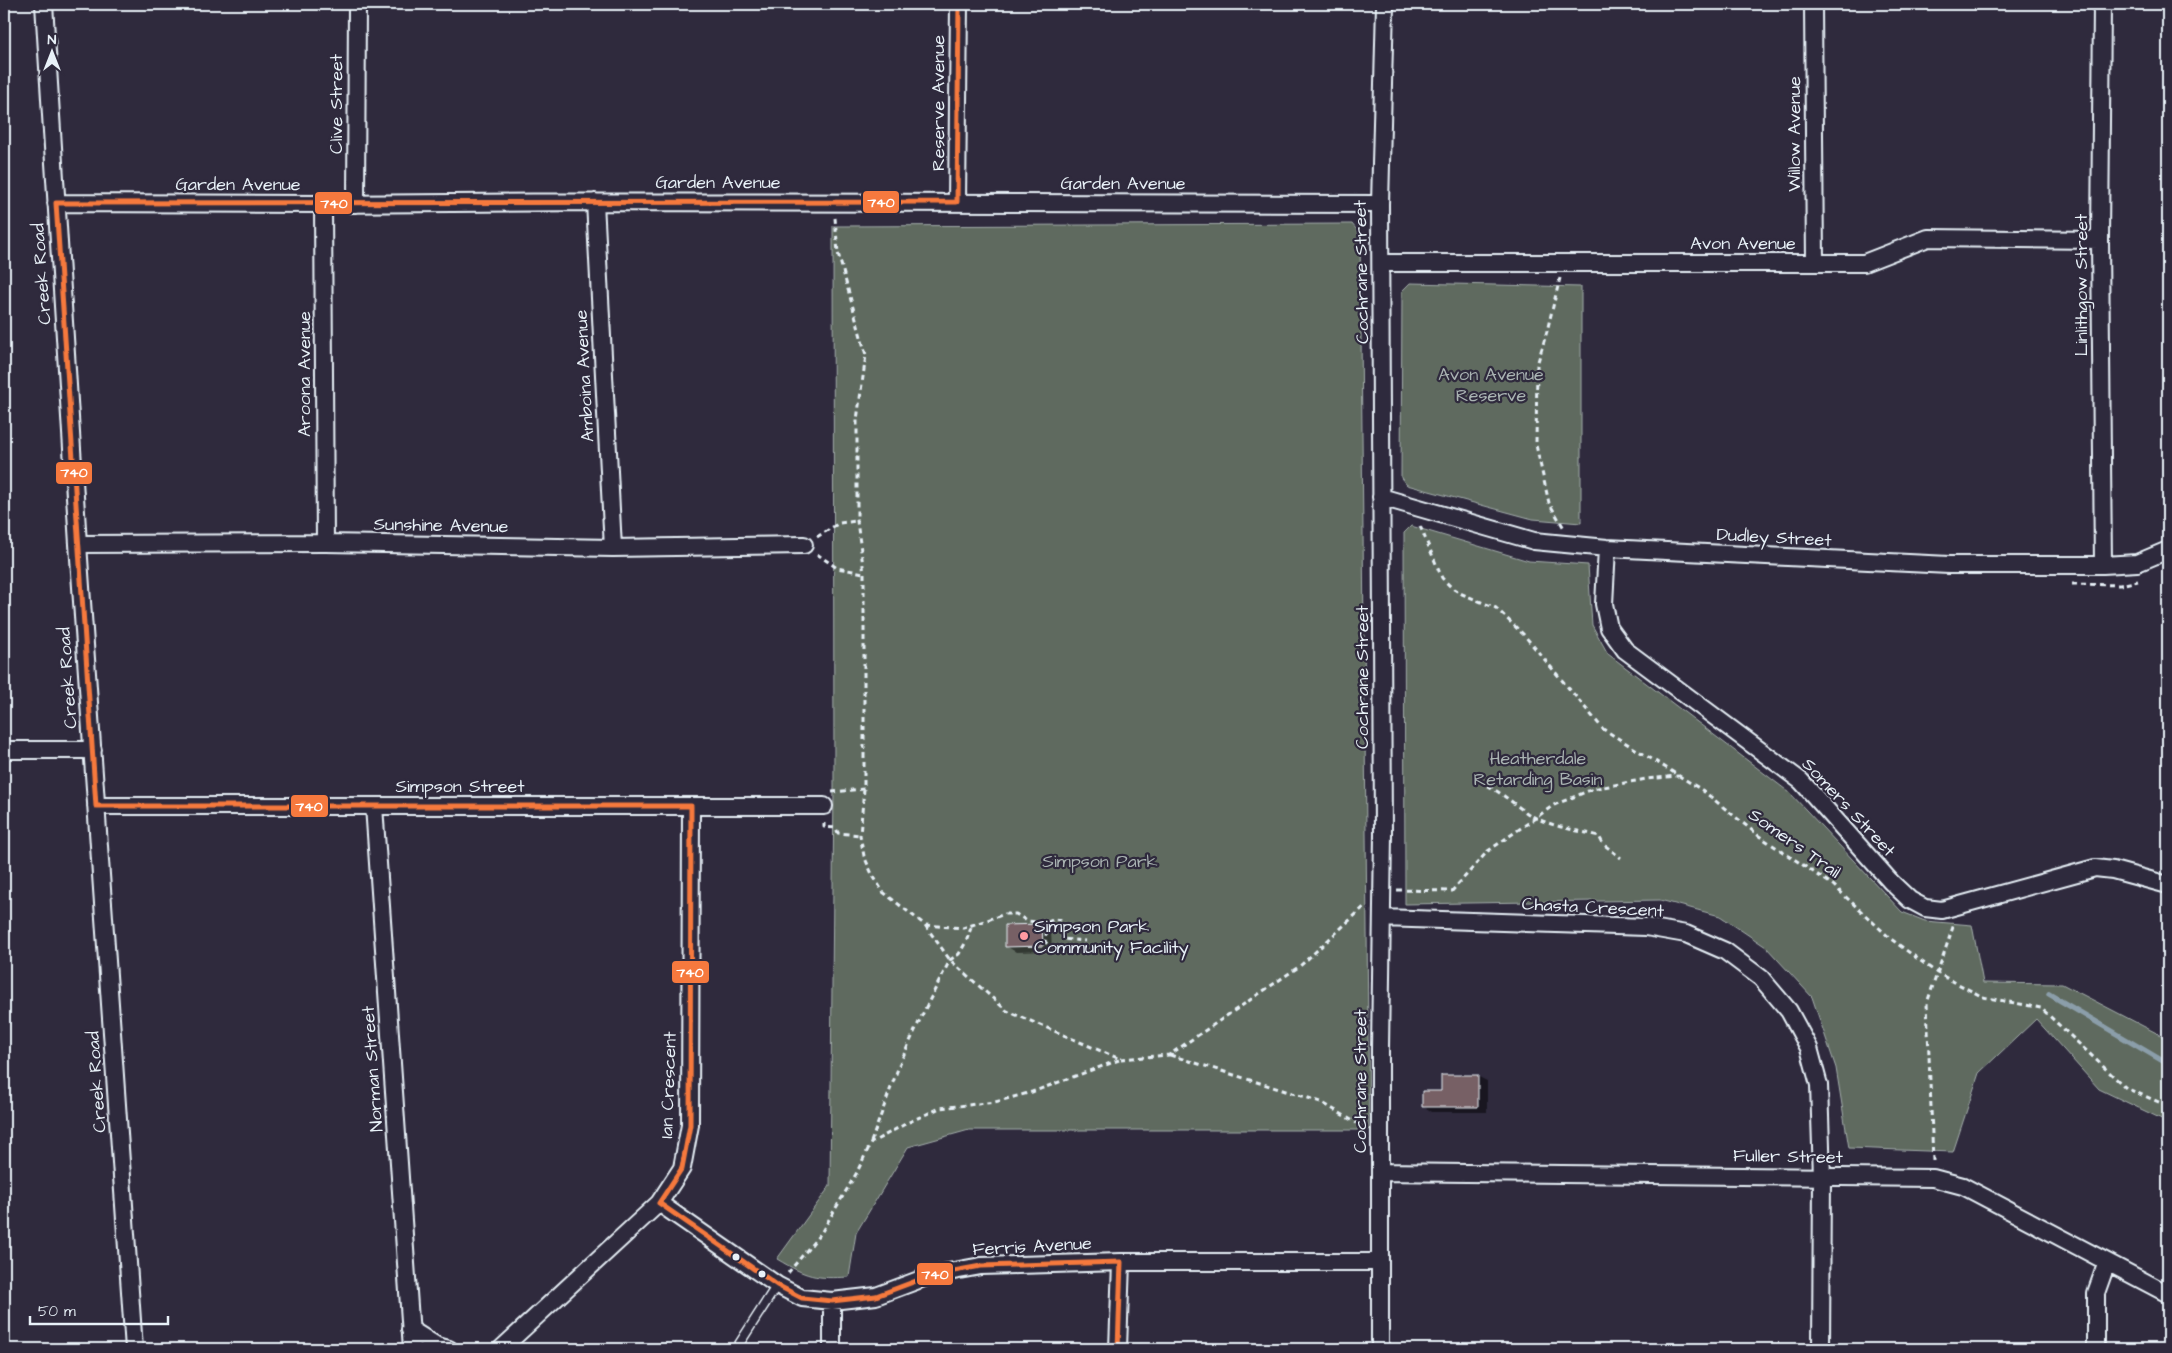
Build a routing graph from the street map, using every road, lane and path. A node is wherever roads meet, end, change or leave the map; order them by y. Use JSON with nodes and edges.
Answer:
{"nodes":[{"id":1,"x":44,"y":4,"type":"edge"},
{"id":2,"x":357,"y":4,"type":"edge"},
{"id":3,"x":959,"y":4,"type":"edge"},
{"id":4,"x":1384,"y":4,"type":"edge"},
{"id":5,"x":1813,"y":4,"type":"edge"},
{"id":6,"x":2102,"y":4,"type":"edge"},
{"id":7,"x":596,"y":202,"type":"junction"},
{"id":8,"x":834,"y":202,"type":"junction"},
{"id":9,"x":957,"y":202,"type":"junction"},
{"id":10,"x":56,"y":203,"type":"junction"},
{"id":11,"x":323,"y":204,"type":"junction"},
{"id":12,"x":356,"y":204,"type":"junction"},
{"id":13,"x":1380,"y":204,"type":"junction"},
{"id":14,"x":2100,"y":240,"type":"junction"},
{"id":15,"x":1564,"y":262,"type":"junction"},
{"id":16,"x":1381,"y":263,"type":"junction"},
{"id":17,"x":1815,"y":263,"type":"junction"},
{"id":18,"x":1381,"y":497,"type":"junction"},
{"id":19,"x":1411,"y":506,"type":"junction"},
{"id":20,"x":858,"y":521,"type":"junction"},
{"id":21,"x":1412,"y":526,"type":"dead end"},
{"id":22,"x":1420,"y":528,"type":"junction"},
{"id":23,"x":1430,"y":530,"type":"dead end"},
{"id":24,"x":325,"y":543,"type":"junction"},
{"id":25,"x":78,"y":544,"type":"junction"},
{"id":26,"x":804,"y":545,"type":"junction"},
{"id":27,"x":1575,"y":545,"type":"junction"},
{"id":28,"x":613,"y":548,"type":"junction"},
{"id":29,"x":1606,"y":548,"type":"junction"},
{"id":30,"x":2168,"y":550,"type":"edge"},
{"id":31,"x":2103,"y":565,"type":"junction"},
{"id":32,"x":864,"y":573,"type":"junction"},
{"id":33,"x":2140,"y":580,"type":"dead end"},
{"id":34,"x":2071,"y":584,"type":"dead end"},
{"id":35,"x":4,"y":750,"type":"edge"},
{"id":36,"x":93,"y":750,"type":"junction"},
{"id":37,"x":1678,"y":776,"type":"junction"},
{"id":38,"x":1488,"y":786,"type":"dead end"},
{"id":39,"x":96,"y":806,"type":"junction"},
{"id":40,"x":374,"y":806,"type":"junction"},
{"id":41,"x":691,"y":806,"type":"junction"},
{"id":42,"x":824,"y":806,"type":"dead end"},
{"id":43,"x":1538,"y":817,"type":"junction"},
{"id":44,"x":1621,"y":858,"type":"dead end"},
{"id":45,"x":2168,"y":885,"type":"edge"},
{"id":46,"x":1382,"y":890,"type":"junction"},
{"id":47,"x":1959,"y":907,"type":"junction"},
{"id":48,"x":1382,"y":918,"type":"junction"},
{"id":49,"x":1048,"y":922,"type":"junction"},
{"id":50,"x":925,"y":925,"type":"junction"},
{"id":51,"x":972,"y":926,"type":"junction"},
{"id":52,"x":1086,"y":941,"type":"dead end"},
{"id":53,"x":1049,"y":945,"type":"dead end"},
{"id":54,"x":950,"y":960,"type":"junction"},
{"id":55,"x":1937,"y":974,"type":"junction"},
{"id":56,"x":1169,"y":1055,"type":"junction"},
{"id":57,"x":1120,"y":1059,"type":"junction"},
{"id":58,"x":2168,"y":1106,"type":"edge"},
{"id":59,"x":1380,"y":1131,"type":"junction"},
{"id":60,"x":871,"y":1143,"type":"junction"},
{"id":61,"x":1380,"y":1172,"type":"junction"},
{"id":62,"x":1822,"y":1177,"type":"junction"},
{"id":63,"x":1934,"y":1178,"type":"junction"},
{"id":64,"x":659,"y":1203,"type":"junction"},
{"id":65,"x":1121,"y":1262,"type":"junction"},
{"id":66,"x":1380,"y":1262,"type":"junction"},
{"id":67,"x":2106,"y":1262,"type":"junction"},
{"id":68,"x":777,"y":1285,"type":"junction"},
{"id":69,"x":2168,"y":1294,"type":"edge"},
{"id":70,"x":832,"y":1301,"type":"junction"},
{"id":71,"x":410,"y":1329,"type":"junction"},
{"id":72,"x":134,"y":1349,"type":"edge"},
{"id":73,"x":412,"y":1349,"type":"edge"},
{"id":74,"x":449,"y":1349,"type":"edge"},
{"id":75,"x":501,"y":1349,"type":"edge"},
{"id":76,"x":736,"y":1349,"type":"edge"},
{"id":77,"x":832,"y":1349,"type":"edge"},
{"id":78,"x":1118,"y":1349,"type":"edge"},
{"id":79,"x":1380,"y":1349,"type":"edge"},
{"id":80,"x":1821,"y":1349,"type":"edge"},
{"id":81,"x":2096,"y":1349,"type":"edge"}],
"edges":[{"from":1,"to":10,"type":"street","name":"Creek Road"},
{"from":2,"to":12,"type":"street","name":"Clive Street"},
{"from":3,"to":9,"type":"street","name":"Reserve Avenue"},
{"from":4,"to":13,"type":"street","name":"Cochrane Street"},
{"from":5,"to":17,"type":"street","name":"Willow Avenue"},
{"from":6,"to":14,"type":"street","name":"Linlithgow Street"},
{"from":7,"to":8,"type":"street","name":"Garden Avenue"},
{"from":7,"to":12,"type":"street","name":"Garden Avenue"},
{"from":7,"to":28,"type":"street","name":"Amboina Avenue"},
{"from":8,"to":9,"type":"street","name":"Garden Avenue"},
{"from":8,"to":20,"type":"path"},
{"from":9,"to":13,"type":"street","name":"Garden Avenue"},
{"from":10,"to":11,"type":"street","name":"Garden Avenue"},
{"from":10,"to":25,"type":"street","name":"Creek Road"},
{"from":11,"to":12,"type":"street","name":"Garden Avenue"},
{"from":11,"to":24,"type":"street","name":"Aroona Avenue"},
{"from":13,"to":16,"type":"street","name":"Cochrane Street"},
{"from":14,"to":17,"type":"street","name":"Avon Avenue"},
{"from":14,"to":31,"type":"street","name":"Linlithgow Street"},
{"from":15,"to":16,"type":"street","name":"Avon Avenue"},
{"from":15,"to":17,"type":"street","name":"Avon Avenue"},
{"from":15,"to":27,"type":"path"},
{"from":16,"to":18,"type":"street","name":"Cochrane Street"},
{"from":18,"to":19,"type":"street","name":"Dudley Street"},
{"from":18,"to":46,"type":"street","name":"Cochrane Street"},
{"from":19,"to":22,"type":"path","name":"Somers Trail"},
{"from":19,"to":27,"type":"street","name":"Dudley Street"},
{"from":20,"to":26,"type":"path"},
{"from":20,"to":32,"type":"path"},
{"from":21,"to":22,"type":"path"},
{"from":22,"to":23,"type":"path"},
{"from":22,"to":37,"type":"path","name":"Somers Trail"},
{"from":24,"to":25,"type":"street","name":"Sunshine Avenue"},
{"from":24,"to":28,"type":"street","name":"Sunshine Avenue"},
{"from":25,"to":36,"type":"street","name":"Creek Road"},
{"from":26,"to":28,"type":"street","name":"Sunshine Avenue"},
{"from":26,"to":32,"type":"path"},
{"from":27,"to":29,"type":"street","name":"Dudley Street"},
{"from":29,"to":31,"type":"street","name":"Dudley Street"},
{"from":29,"to":47,"type":"street","name":"Somers Street"},
{"from":30,"to":31,"type":"street","name":"Dudley Street"},
{"from":32,"to":50,"type":"path"},
{"from":33,"to":34,"type":"path"},
{"from":35,"to":36,"type":"street"},
{"from":36,"to":39,"type":"street","name":"Creek Road"},
{"from":37,"to":43,"type":"path"},
{"from":37,"to":55,"type":"path","name":"Somers Trail"},
{"from":38,"to":43,"type":"path"},
{"from":39,"to":40,"type":"street","name":"Simpson Street"},
{"from":39,"to":72,"type":"street","name":"Creek Road"},
{"from":40,"to":41,"type":"street","name":"Simpson Street"},
{"from":40,"to":71,"type":"street","name":"Norman Street"},
{"from":41,"to":42,"type":"street","name":"Simpson Street"},
{"from":41,"to":64,"type":"street","name":"Ian Crescent"},
{"from":43,"to":44,"type":"path"},
{"from":43,"to":46,"type":"path"},
{"from":45,"to":47,"type":"street","name":"Somers Street"},
{"from":46,"to":48,"type":"street","name":"Cochrane Street"},
{"from":46,"to":56,"type":"path"},
{"from":47,"to":55,"type":"path"},
{"from":48,"to":59,"type":"street","name":"Cochrane Street"},
{"from":48,"to":62,"type":"street","name":"Chasta Crescent"},
{"from":49,"to":51,"type":"path"},
{"from":49,"to":52,"type":"path"},
{"from":49,"to":53,"type":"path"},
{"from":50,"to":51,"type":"path"},
{"from":50,"to":54,"type":"path"},
{"from":51,"to":54,"type":"path"},
{"from":54,"to":57,"type":"path"},
{"from":54,"to":60,"type":"path"},
{"from":55,"to":58,"type":"path","name":"Somers Trail"},
{"from":55,"to":63,"type":"path"},
{"from":56,"to":57,"type":"path"},
{"from":56,"to":59,"type":"path"},
{"from":57,"to":60,"type":"path"},
{"from":59,"to":61,"type":"street","name":"Cochrane Street"},
{"from":60,"to":68,"type":"path"},
{"from":61,"to":62,"type":"street","name":"Fuller Street"},
{"from":61,"to":66,"type":"street","name":"Cochrane Street"},
{"from":62,"to":63,"type":"street","name":"Fuller Street"},
{"from":62,"to":80,"type":"street","name":"Chasta Crescent"},
{"from":63,"to":67,"type":"street","name":"Fuller Street"},
{"from":64,"to":68,"type":"street","name":"Ferris Avenue"},
{"from":64,"to":75,"type":"street","name":"Ian Crescent"},
{"from":65,"to":66,"type":"street","name":"Ferris Avenue"},
{"from":65,"to":70,"type":"street","name":"Ferris Avenue"},
{"from":65,"to":78,"type":"street"},
{"from":66,"to":79,"type":"street","name":"Cochrane Street"},
{"from":67,"to":69,"type":"street","name":"Fuller Street"},
{"from":67,"to":81,"type":"street"},
{"from":68,"to":70,"type":"street","name":"Ferris Avenue"},
{"from":68,"to":76,"type":"lane"},
{"from":70,"to":77,"type":"street"},
{"from":71,"to":73,"type":"street","name":"Norman Street"},
{"from":71,"to":74,"type":"street"}]}
